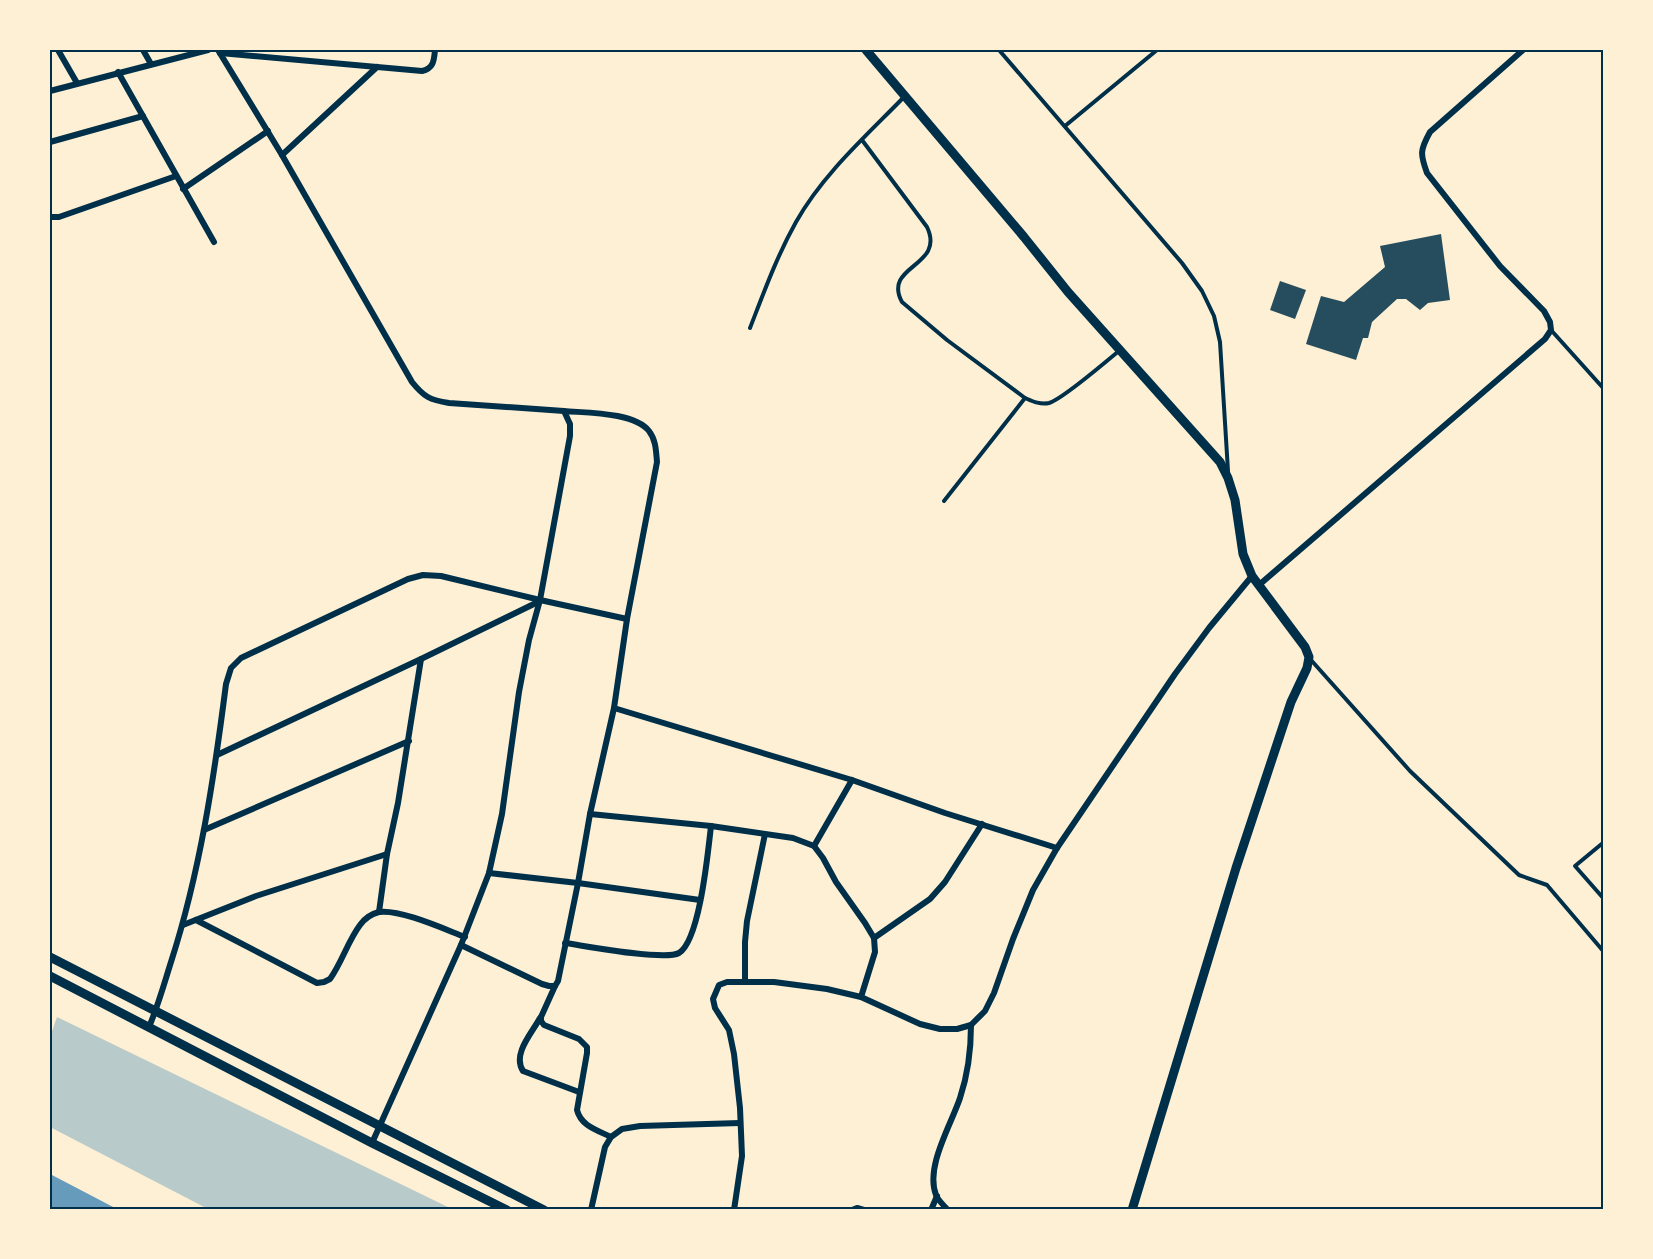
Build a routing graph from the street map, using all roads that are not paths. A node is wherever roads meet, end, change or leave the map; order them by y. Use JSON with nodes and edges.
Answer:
{"nodes":[{"id":1,"x":58,"y":50,"type":"edge"},
{"id":2,"x":143,"y":50,"type":"edge"},
{"id":3,"x":208,"y":50,"type":"edge"},
{"id":4,"x":435,"y":50,"type":"edge"},
{"id":5,"x":866,"y":50,"type":"edge"},
{"id":6,"x":999,"y":50,"type":"edge"},
{"id":7,"x":1157,"y":50,"type":"edge"},
{"id":8,"x":1523,"y":50,"type":"edge"},
{"id":9,"x":219,"y":51,"type":"edge"},
{"id":10,"x":151,"y":64,"type":"junction"},
{"id":11,"x":377,"y":68,"type":"junction"},
{"id":12,"x":121,"y":78,"type":"junction"},
{"id":13,"x":77,"y":83,"type":"junction"},
{"id":14,"x":50,"y":91,"type":"edge"},
{"id":15,"x":905,"y":96,"type":"junction"},
{"id":16,"x":143,"y":116,"type":"junction"},
{"id":17,"x":1065,"y":126,"type":"junction"},
{"id":18,"x":268,"y":131,"type":"junction"},
{"id":19,"x":862,"y":140,"type":"junction"},
{"id":20,"x":50,"y":142,"type":"edge"},
{"id":21,"x":282,"y":155,"type":"junction"},
{"id":22,"x":176,"y":176,"type":"junction"},
{"id":23,"x":183,"y":189,"type":"junction"},
{"id":24,"x":50,"y":217,"type":"edge"},
{"id":25,"x":214,"y":242,"type":"dead end"},
{"id":26,"x":750,"y":328,"type":"dead end"},
{"id":27,"x":1551,"y":330,"type":"junction"},
{"id":28,"x":1120,"y":351,"type":"junction"},
{"id":29,"x":1604,"y":389,"type":"edge"},
{"id":30,"x":1025,"y":398,"type":"junction"},
{"id":31,"x":564,"y":411,"type":"junction"},
{"id":32,"x":1228,"y":478,"type":"junction"},
{"id":33,"x":944,"y":501,"type":"dead end"},
{"id":34,"x":1252,"y":576,"type":"junction"},
{"id":35,"x":1259,"y":585,"type":"junction"},
{"id":36,"x":540,"y":600,"type":"junction"},
{"id":37,"x":627,"y":619,"type":"junction"},
{"id":38,"x":1309,"y":657,"type":"junction"},
{"id":39,"x":421,"y":659,"type":"junction"},
{"id":40,"x":614,"y":708,"type":"junction"},
{"id":41,"x":409,"y":741,"type":"junction"},
{"id":42,"x":217,"y":754,"type":"junction"},
{"id":43,"x":852,"y":780,"type":"junction"},
{"id":44,"x":590,"y":814,"type":"junction"},
{"id":45,"x":982,"y":824,"type":"junction"},
{"id":46,"x":711,"y":826,"type":"junction"},
{"id":47,"x":204,"y":830,"type":"junction"},
{"id":48,"x":765,"y":834,"type":"junction"},
{"id":49,"x":1604,"y":842,"type":"edge"},
{"id":50,"x":814,"y":846,"type":"junction"},
{"id":51,"x":1057,"y":848,"type":"junction"},
{"id":52,"x":387,"y":854,"type":"junction"},
{"id":53,"x":489,"y":873,"type":"junction"},
{"id":54,"x":578,"y":883,"type":"junction"},
{"id":55,"x":1604,"y":899,"type":"edge"},
{"id":56,"x":700,"y":900,"type":"junction"},
{"id":57,"x":378,"y":912,"type":"junction"},
{"id":58,"x":196,"y":920,"type":"junction"},
{"id":59,"x":183,"y":925,"type":"junction"},
{"id":60,"x":465,"y":937,"type":"junction"},
{"id":61,"x":874,"y":938,"type":"junction"},
{"id":62,"x":565,"y":943,"type":"junction"},
{"id":63,"x":461,"y":945,"type":"junction"},
{"id":64,"x":1604,"y":952,"type":"edge"},
{"id":65,"x":50,"y":957,"type":"edge"},
{"id":66,"x":50,"y":976,"type":"edge"},
{"id":67,"x":745,"y":982,"type":"junction"},
{"id":68,"x":555,"y":986,"type":"junction"},
{"id":69,"x":861,"y":997,"type":"junction"},
{"id":70,"x":156,"y":1012,"type":"junction"},
{"id":71,"x":541,"y":1017,"type":"junction"},
{"id":72,"x":971,"y":1025,"type":"junction"},
{"id":73,"x":148,"y":1027,"type":"junction"},
{"id":74,"x":579,"y":1092,"type":"junction"},
{"id":75,"x":740,"y":1123,"type":"junction"},
{"id":76,"x":381,"y":1126,"type":"junction"},
{"id":77,"x":610,"y":1137,"type":"junction"},
{"id":78,"x":372,"y":1143,"type":"junction"},
{"id":79,"x":937,"y":1196,"type":"junction"},
{"id":80,"x":507,"y":1209,"type":"edge"},
{"id":81,"x":544,"y":1209,"type":"edge"},
{"id":82,"x":591,"y":1209,"type":"edge"},
{"id":83,"x":734,"y":1209,"type":"edge"},
{"id":84,"x":852,"y":1209,"type":"edge"},
{"id":85,"x":864,"y":1209,"type":"edge"},
{"id":86,"x":931,"y":1209,"type":"edge"},
{"id":87,"x":948,"y":1209,"type":"edge"},
{"id":88,"x":1132,"y":1209,"type":"edge"}],
"edges":[{"from":1,"to":13,"type":"street"},
{"from":2,"to":10,"type":"street"},
{"from":3,"to":10,"type":"street"},
{"from":4,"to":11,"type":"street"},
{"from":5,"to":15,"type":"street"},
{"from":6,"to":17,"type":"lane"},
{"from":7,"to":17,"type":"lane"},
{"from":8,"to":27,"type":"street"},
{"from":9,"to":11,"type":"street"},
{"from":9,"to":18,"type":"street"},
{"from":10,"to":12,"type":"street"},
{"from":11,"to":21,"type":"street"},
{"from":12,"to":13,"type":"street"},
{"from":12,"to":16,"type":"street"},
{"from":13,"to":14,"type":"street"},
{"from":15,"to":19,"type":"lane"},
{"from":15,"to":28,"type":"street"},
{"from":16,"to":20,"type":"street"},
{"from":16,"to":22,"type":"street"},
{"from":17,"to":32,"type":"lane"},
{"from":18,"to":21,"type":"street"},
{"from":18,"to":23,"type":"street"},
{"from":19,"to":26,"type":"lane"},
{"from":19,"to":30,"type":"lane"},
{"from":21,"to":31,"type":"street"},
{"from":22,"to":23,"type":"street"},
{"from":22,"to":24,"type":"street"},
{"from":23,"to":25,"type":"street"},
{"from":27,"to":29,"type":"lane"},
{"from":27,"to":35,"type":"street"},
{"from":28,"to":30,"type":"lane"},
{"from":28,"to":32,"type":"street"},
{"from":30,"to":33,"type":"lane"},
{"from":31,"to":36,"type":"street"},
{"from":31,"to":37,"type":"street"},
{"from":32,"to":34,"type":"street"},
{"from":34,"to":35,"type":"street"},
{"from":34,"to":51,"type":"street"},
{"from":35,"to":38,"type":"street"},
{"from":36,"to":37,"type":"street"},
{"from":36,"to":39,"type":"street"},
{"from":36,"to":42,"type":"street"},
{"from":36,"to":53,"type":"street"},
{"from":37,"to":40,"type":"street"},
{"from":38,"to":64,"type":"lane"},
{"from":38,"to":88,"type":"street"},
{"from":39,"to":41,"type":"street"},
{"from":39,"to":42,"type":"street"},
{"from":40,"to":43,"type":"street"},
{"from":40,"to":44,"type":"street"},
{"from":41,"to":47,"type":"street"},
{"from":41,"to":52,"type":"street"},
{"from":42,"to":47,"type":"street"},
{"from":43,"to":45,"type":"street"},
{"from":43,"to":50,"type":"street"},
{"from":44,"to":46,"type":"street"},
{"from":44,"to":54,"type":"street"},
{"from":45,"to":51,"type":"street"},
{"from":45,"to":61,"type":"street"},
{"from":46,"to":48,"type":"street"},
{"from":46,"to":56,"type":"street"},
{"from":47,"to":59,"type":"street"},
{"from":48,"to":50,"type":"street"},
{"from":48,"to":67,"type":"street"},
{"from":49,"to":55,"type":"lane"},
{"from":50,"to":61,"type":"street"},
{"from":51,"to":72,"type":"street"},
{"from":52,"to":57,"type":"street"},
{"from":52,"to":58,"type":"street"},
{"from":53,"to":54,"type":"street"},
{"from":53,"to":60,"type":"street"},
{"from":54,"to":56,"type":"street"},
{"from":54,"to":62,"type":"street"},
{"from":56,"to":62,"type":"street"},
{"from":57,"to":58,"type":"street"},
{"from":57,"to":60,"type":"street"},
{"from":58,"to":59,"type":"street"},
{"from":59,"to":70,"type":"street"},
{"from":60,"to":63,"type":"street"},
{"from":61,"to":69,"type":"street"},
{"from":62,"to":68,"type":"street"},
{"from":63,"to":68,"type":"street"},
{"from":63,"to":76,"type":"street"},
{"from":65,"to":70,"type":"street"},
{"from":66,"to":73,"type":"street"},
{"from":67,"to":69,"type":"street"},
{"from":67,"to":75,"type":"street"},
{"from":68,"to":71,"type":"street"},
{"from":69,"to":72,"type":"street"},
{"from":70,"to":73,"type":"street"},
{"from":70,"to":76,"type":"street"},
{"from":71,"to":74,"type":"street"},
{"from":71,"to":74,"type":"street"},
{"from":72,"to":79,"type":"street"},
{"from":73,"to":78,"type":"street"},
{"from":74,"to":77,"type":"street"},
{"from":75,"to":77,"type":"street"},
{"from":75,"to":83,"type":"street"},
{"from":76,"to":78,"type":"street"},
{"from":76,"to":81,"type":"street"},
{"from":77,"to":82,"type":"street"},
{"from":78,"to":80,"type":"street"},
{"from":79,"to":86,"type":"street"},
{"from":79,"to":87,"type":"street"},
{"from":84,"to":85,"type":"street"}]}
